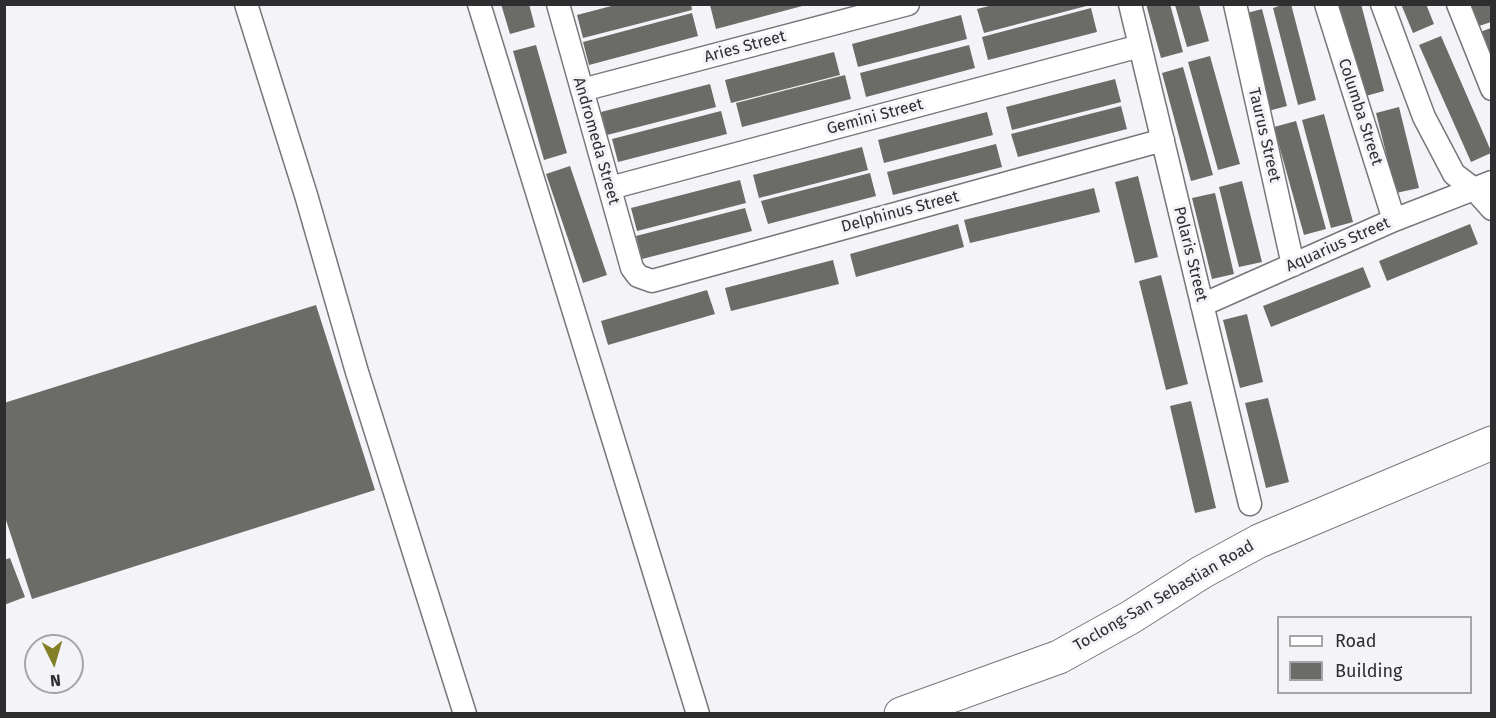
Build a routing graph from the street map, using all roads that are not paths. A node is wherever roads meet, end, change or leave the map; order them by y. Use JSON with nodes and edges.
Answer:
{"nodes":[{"id":1,"x":246,"y":4,"type":"edge"},
{"id":2,"x":479,"y":4,"type":"edge"},
{"id":3,"x":558,"y":4,"type":"edge"},
{"id":4,"x":908,"y":4,"type":"edge"},
{"id":5,"x":1130,"y":4,"type":"edge"},
{"id":6,"x":1235,"y":4,"type":"edge"},
{"id":7,"x":1326,"y":4,"type":"edge"},
{"id":8,"x":1382,"y":4,"type":"edge"},
{"id":9,"x":1458,"y":4,"type":"edge"},
{"id":10,"x":1140,"y":46,"type":"junction"},
{"id":11,"x":1490,"y":81,"type":"edge"},
{"id":12,"x":582,"y":90,"type":"junction"},
{"id":13,"x":1163,"y":140,"type":"junction"},
{"id":14,"x":1483,"y":186,"type":"edge"},
{"id":15,"x":610,"y":188,"type":"junction"},
{"id":16,"x":1491,"y":210,"type":"edge"},
{"id":17,"x":1394,"y":220,"type":"junction"},
{"id":18,"x":1293,"y":265,"type":"junction"},
{"id":19,"x":638,"y":276,"type":"joint"},
{"id":20,"x":1202,"y":305,"type":"junction"},
{"id":21,"x":1491,"y":443,"type":"edge"},
{"id":22,"x":1250,"y":504,"type":"dead end"},
{"id":23,"x":465,"y":714,"type":"edge"},
{"id":24,"x":698,"y":714,"type":"edge"},
{"id":25,"x":901,"y":714,"type":"edge"}],
"edges":[{"from":1,"to":23,"type":"street"},
{"from":2,"to":24,"type":"street"},
{"from":3,"to":12,"type":"street","name":"Andromeda Street"},
{"from":4,"to":12,"type":"street","name":"Aries Street"},
{"from":5,"to":10,"type":"street","name":"Polaris Street"},
{"from":6,"to":18,"type":"street","name":"Taurus Street"},
{"from":7,"to":17,"type":"street","name":"Columba Street"},
{"from":8,"to":14,"type":"street"},
{"from":9,"to":11,"type":"street"},
{"from":10,"to":13,"type":"street","name":"Polaris Street"},
{"from":10,"to":15,"type":"street","name":"Gemini Street"},
{"from":12,"to":15,"type":"street","name":"Andromeda Street"},
{"from":13,"to":19,"type":"street","name":"Delphinus Street"},
{"from":13,"to":20,"type":"street","name":"Polaris Street"},
{"from":14,"to":16,"type":"street"},
{"from":14,"to":17,"type":"street","name":"Aquarius Street"},
{"from":15,"to":19,"type":"street","name":"Andromeda Street"},
{"from":17,"to":18,"type":"street","name":"Aquarius Street"},
{"from":18,"to":20,"type":"street","name":"Aquarius Street"},
{"from":20,"to":22,"type":"street","name":"Polaris Street"},
{"from":21,"to":25,"type":"street","name":"Toclong-San Sebastian Road"}]}
